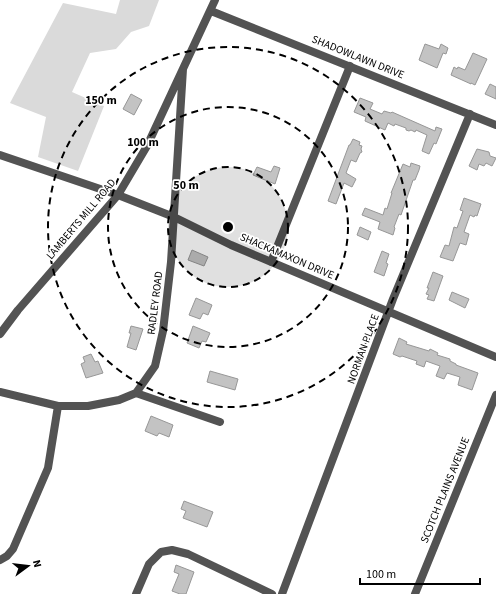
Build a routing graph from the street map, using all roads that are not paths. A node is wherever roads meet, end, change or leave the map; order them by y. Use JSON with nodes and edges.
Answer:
{"nodes":[{"id":1,"x":215,"y":0,"type":"edge"},
{"id":2,"x":211,"y":11,"type":"junction"},
{"id":3,"x":350,"y":66,"type":"junction"},
{"id":4,"x":183,"y":70,"type":"junction"},
{"id":5,"x":470,"y":114,"type":"junction"},
{"id":6,"x":496,"y":126,"type":"edge"},
{"id":7,"x":0,"y":155,"type":"edge"},
{"id":8,"x":118,"y":195,"type":"junction"},
{"id":9,"x":174,"y":217,"type":"junction"},
{"id":10,"x":271,"y":262,"type":"junction"},
{"id":11,"x":388,"y":311,"type":"junction"},
{"id":12,"x":0,"y":334,"type":"edge"},
{"id":13,"x":496,"y":357,"type":"edge"},
{"id":14,"x":0,"y":392,"type":"edge"},
{"id":15,"x":136,"y":393,"type":"junction"},
{"id":16,"x":496,"y":395,"type":"edge"},
{"id":17,"x":58,"y":406,"type":"junction"},
{"id":18,"x":220,"y":422,"type":"dead end"},
{"id":19,"x":0,"y":560,"type":"edge"},
{"id":20,"x":136,"y":594,"type":"edge"},
{"id":21,"x":272,"y":594,"type":"edge"},
{"id":22,"x":282,"y":594,"type":"edge"},
{"id":23,"x":415,"y":594,"type":"edge"}],
"edges":[{"from":1,"to":2,"type":"street","name":"LAMBERTS MILL ROAD"},
{"from":2,"to":3,"type":"street","name":"SHADOWLAWN DRIVE"},
{"from":2,"to":4,"type":"street","name":"LAMBERTS MILL ROAD"},
{"from":3,"to":5,"type":"street","name":"SHADOWLAWN DRIVE"},
{"from":3,"to":10,"type":"street"},
{"from":4,"to":8,"type":"street","name":"LAMBERTS MILL ROAD"},
{"from":4,"to":9,"type":"street","name":"RADLEY ROAD"},
{"from":5,"to":6,"type":"street","name":"SHADOWLAWN DRIVE"},
{"from":5,"to":11,"type":"street","name":"NORMAN PLACE"},
{"from":7,"to":8,"type":"street","name":"SHACKAMAXON DRIVE"},
{"from":8,"to":9,"type":"street","name":"SHACKAMAXON DRIVE"},
{"from":8,"to":12,"type":"street","name":"LAMBERTS MILL ROAD"},
{"from":9,"to":10,"type":"street","name":"SHACKAMAXON DRIVE"},
{"from":9,"to":15,"type":"street","name":"RADLEY ROAD"},
{"from":10,"to":11,"type":"street","name":"SHACKAMAXON DRIVE"},
{"from":11,"to":13,"type":"street","name":"SHACKAMAXON DRIVE"},
{"from":11,"to":22,"type":"street","name":"NORMAN PLACE"},
{"from":14,"to":17,"type":"street"},
{"from":15,"to":17,"type":"street"},
{"from":15,"to":18,"type":"street"},
{"from":16,"to":23,"type":"street","name":"SCOTCH PLAINS AVENUE"},
{"from":17,"to":19,"type":"street"},
{"from":20,"to":21,"type":"street"}]}
